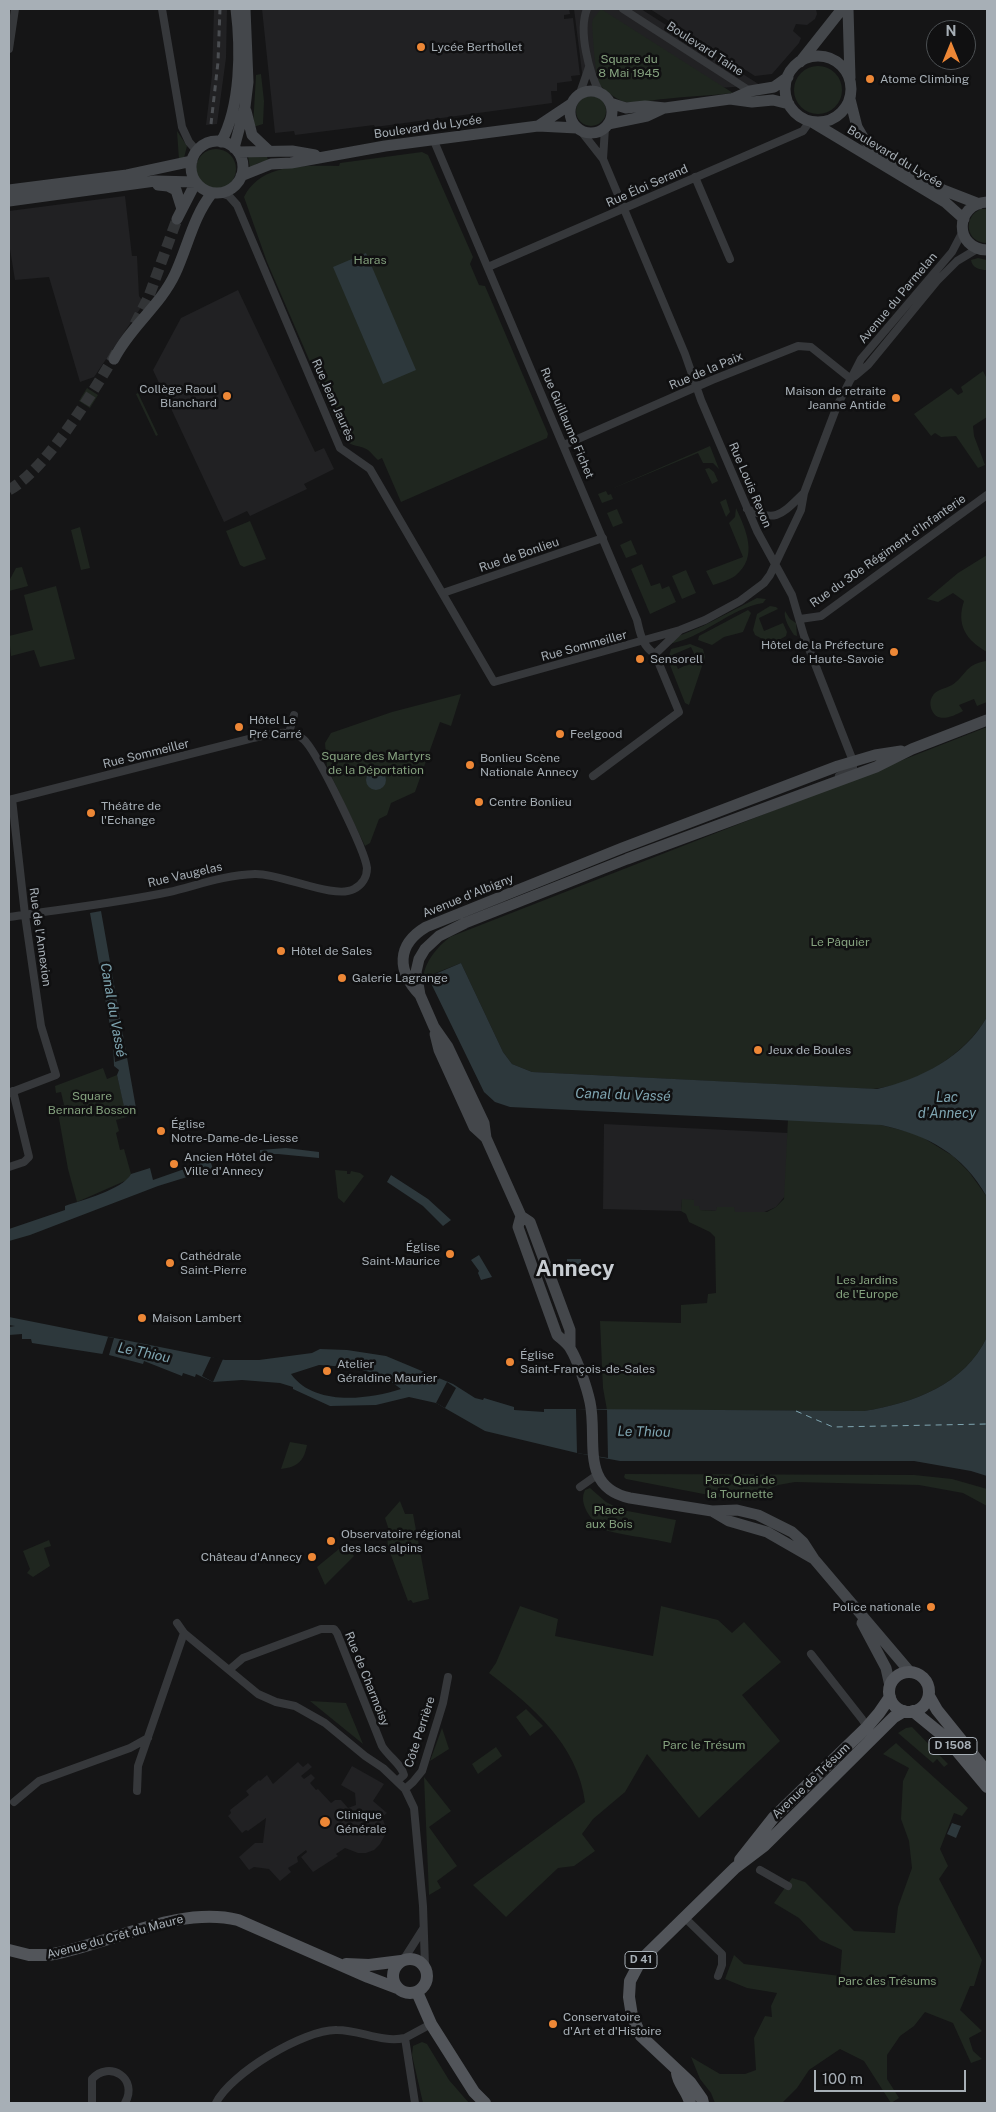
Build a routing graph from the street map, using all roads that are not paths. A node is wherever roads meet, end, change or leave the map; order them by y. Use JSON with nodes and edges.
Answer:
{"nodes":[{"id":1,"x":15,"y":9,"type":"edge"},
{"id":2,"x":162,"y":9,"type":"edge"},
{"id":3,"x":236,"y":9,"type":"edge"},
{"id":4,"x":245,"y":9,"type":"edge"},
{"id":5,"x":587,"y":9,"type":"edge"},
{"id":6,"x":623,"y":9,"type":"edge"},
{"id":7,"x":842,"y":9,"type":"edge"},
{"id":8,"x":848,"y":9,"type":"edge"},
{"id":9,"x":9,"y":49,"type":"edge"},
{"id":10,"x":799,"y":63,"type":"junction"},
{"id":11,"x":589,"y":67,"type":"junction"},
{"id":12,"x":788,"y":77,"type":"junction"},
{"id":13,"x":850,"y":82,"type":"junction"},
{"id":14,"x":750,"y":91,"type":"junction"},
{"id":15,"x":580,"y":93,"type":"junction"},
{"id":16,"x":600,"y":93,"type":"junction"},
{"id":17,"x":730,"y":99,"type":"junction"},
{"id":18,"x":850,"y":99,"type":"junction"},
{"id":19,"x":610,"y":103,"type":"junction"},
{"id":20,"x":571,"y":104,"type":"junction"},
{"id":21,"x":789,"y":104,"type":"junction"},
{"id":22,"x":245,"y":107,"type":"junction"},
{"id":23,"x":665,"y":108,"type":"junction"},
{"id":24,"x":810,"y":121,"type":"junction"},
{"id":25,"x":538,"y":126,"type":"junction"},
{"id":26,"x":606,"y":126,"type":"junction"},
{"id":27,"x":579,"y":129,"type":"junction"},
{"id":28,"x":434,"y":140,"type":"junction"},
{"id":29,"x":220,"y":142,"type":"junction"},
{"id":30,"x":236,"y":150,"type":"junction"},
{"id":31,"x":269,"y":151,"type":"junction"},
{"id":32,"x":195,"y":156,"type":"junction"},
{"id":33,"x":321,"y":156,"type":"junction"},
{"id":34,"x":602,"y":159,"type":"junction"},
{"id":35,"x":241,"y":176,"type":"junction"},
{"id":36,"x":695,"y":177,"type":"junction"},
{"id":37,"x":196,"y":182,"type":"junction"},
{"id":38,"x":137,"y":184,"type":"junction"},
{"id":39,"x":9,"y":190,"type":"edge"},
{"id":40,"x":216,"y":193,"type":"junction"},
{"id":41,"x":9,"y":201,"type":"edge"},
{"id":42,"x":983,"y":203,"type":"edge"},
{"id":43,"x":624,"y":209,"type":"junction"},
{"id":44,"x":964,"y":219,"type":"junction"},
{"id":45,"x":963,"y":232,"type":"junction"},
{"id":46,"x":982,"y":250,"type":"edge"},
{"id":47,"x":730,"y":259,"type":"dead end"},
{"id":48,"x":488,"y":267,"type":"junction"},
{"id":49,"x":114,"y":359,"type":"tunnel mouth"},
{"id":50,"x":852,"y":379,"type":"junction"},
{"id":51,"x":697,"y":387,"type":"junction"},
{"id":52,"x":564,"y":445,"type":"junction"},
{"id":53,"x":804,"y":493,"type":"junction"},
{"id":54,"x":987,"y":495,"type":"edge"},
{"id":55,"x":747,"y":508,"type":"junction"},
{"id":56,"x":603,"y":538,"type":"junction"},
{"id":57,"x":782,"y":549,"type":"junction"},
{"id":58,"x":775,"y":565,"type":"junction"},
{"id":59,"x":783,"y":576,"type":"junction"},
{"id":60,"x":443,"y":594,"type":"junction"},
{"id":61,"x":800,"y":619,"type":"junction"},
{"id":62,"x":680,"y":630,"type":"junction"},
{"id":63,"x":643,"y":641,"type":"junction"},
{"id":64,"x":655,"y":654,"type":"junction"},
{"id":65,"x":494,"y":682,"type":"joint"},
{"id":66,"x":294,"y":715,"type":"dead end"},
{"id":67,"x":987,"y":720,"type":"edge"},
{"id":68,"x":289,"y":732,"type":"junction"},
{"id":69,"x":912,"y":748,"type":"junction"},
{"id":70,"x":853,"y":761,"type":"junction"},
{"id":71,"x":593,"y":776,"type":"dead end"},
{"id":72,"x":804,"y":793,"type":"junction"},
{"id":73,"x":11,"y":800,"type":"edge"},
{"id":74,"x":25,"y":915,"type":"junction"},
{"id":75,"x":9,"y":917,"type":"edge"},
{"id":76,"x":420,"y":995,"type":"junction"},
{"id":77,"x":11,"y":1092,"type":"edge"},
{"id":78,"x":9,"y":1167,"type":"edge"},
{"id":79,"x":597,"y":1475,"type":"junction"},
{"id":80,"x":580,"y":1487,"type":"dead end"},
{"id":81,"x":854,"y":1608,"type":"junction"},
{"id":82,"x":177,"y":1622,"type":"dead end"},
{"id":83,"x":184,"y":1632,"type":"junction"},
{"id":84,"x":811,"y":1654,"type":"dead end"},
{"id":85,"x":229,"y":1670,"type":"junction"},
{"id":86,"x":910,"y":1672,"type":"junction"},
{"id":87,"x":448,"y":1677,"type":"dead end"},
{"id":88,"x":890,"y":1691,"type":"junction"},
{"id":89,"x":929,"y":1696,"type":"junction"},
{"id":90,"x":909,"y":1711,"type":"junction"},
{"id":91,"x":867,"y":1726,"type":"junction"},
{"id":92,"x":148,"y":1738,"type":"junction"},
{"id":93,"x":858,"y":1752,"type":"junction"},
{"id":94,"x":987,"y":1772,"type":"edge"},
{"id":95,"x":397,"y":1781,"type":"junction"},
{"id":96,"x":987,"y":1787,"type":"edge"},
{"id":97,"x":404,"y":1789,"type":"junction"},
{"id":98,"x":137,"y":1791,"type":"dead end"},
{"id":99,"x":14,"y":1802,"type":"dead end"},
{"id":100,"x":735,"y":1868,"type":"junction"},
{"id":101,"x":760,"y":1870,"type":"dead end"},
{"id":102,"x":788,"y":1886,"type":"dead end"},
{"id":103,"x":684,"y":1918,"type":"junction"},
{"id":104,"x":423,"y":1929,"type":"junction"},
{"id":105,"x":9,"y":1950,"type":"edge"},
{"id":106,"x":402,"y":1960,"type":"junction"},
{"id":107,"x":333,"y":1962,"type":"junction"},
{"id":108,"x":425,"y":1966,"type":"junction"},
{"id":109,"x":718,"y":1976,"type":"dead end"},
{"id":110,"x":397,"y":1988,"type":"junction"},
{"id":111,"x":417,"y":1992,"type":"junction"},
{"id":112,"x":430,"y":2024,"type":"junction"},
{"id":113,"x":405,"y":2038,"type":"junction"},
{"id":114,"x":677,"y":2070,"type":"junction"},
{"id":115,"x":92,"y":2103,"type":"edge"},
{"id":116,"x":125,"y":2103,"type":"edge"},
{"id":117,"x":216,"y":2103,"type":"edge"},
{"id":118,"x":415,"y":2103,"type":"edge"},
{"id":119,"x":485,"y":2103,"type":"edge"},
{"id":120,"x":690,"y":2103,"type":"edge"},
{"id":121,"x":703,"y":2103,"type":"edge"}],
"edges":[{"from":1,"to":9,"type":"street"},
{"from":2,"to":32,"type":"street"},
{"from":3,"to":29,"type":"main road"},
{"from":4,"to":22,"type":"main road"},
{"from":5,"to":11,"type":"street"},
{"from":6,"to":14,"type":"street","name":"Boulevard Taine"},
{"from":7,"to":10,"type":"main road"},
{"from":8,"to":13,"type":"main road"},
{"from":10,"to":12,"type":"main road"},
{"from":10,"to":13,"type":"main road"},
{"from":11,"to":15,"type":"street"},
{"from":11,"to":16,"type":"street"},
{"from":12,"to":14,"type":"main road"},
{"from":12,"to":21,"type":"main road"},
{"from":13,"to":18,"type":"main road"},
{"from":14,"to":17,"type":"main road"},
{"from":15,"to":16,"type":"main road"},
{"from":15,"to":20,"type":"main road"},
{"from":16,"to":19,"type":"main road"},
{"from":17,"to":21,"type":"main road"},
{"from":17,"to":23,"type":"main road"},
{"from":18,"to":24,"type":"main road"},
{"from":18,"to":42,"type":"main road","name":"Boulevard du Lycée"},
{"from":19,"to":23,"type":"main road"},
{"from":19,"to":26,"type":"main road"},
{"from":20,"to":25,"type":"main road","name":"Boulevard du Lycée"},
{"from":20,"to":27,"type":"main road"},
{"from":21,"to":24,"type":"main road"},
{"from":22,"to":30,"type":"main road"},
{"from":22,"to":31,"type":"main road"},
{"from":23,"to":26,"type":"main road"},
{"from":24,"to":36,"type":"street","name":"Rue Éloi Serand"},
{"from":24,"to":44,"type":"main road","name":"Boulevard du Lycée"},
{"from":25,"to":27,"type":"main road","name":"Boulevard du Lycée"},
{"from":25,"to":28,"type":"main road","name":"Boulevard du Lycée"},
{"from":26,"to":27,"type":"main road"},
{"from":26,"to":34,"type":"street","name":"Rue Louis Revon"},
{"from":27,"to":34,"type":"street","name":"Rue Louis Revon"},
{"from":28,"to":33,"type":"main road","name":"Boulevard du Lycée"},
{"from":28,"to":48,"type":"street","name":"Rue Guillaume Fichet"},
{"from":29,"to":30,"type":"main road"},
{"from":29,"to":32,"type":"main road"},
{"from":30,"to":31,"type":"main road","name":"Boulevard du Lycée"},
{"from":30,"to":35,"type":"main road"},
{"from":31,"to":33,"type":"main road","name":"Boulevard du Lycée"},
{"from":32,"to":37,"type":"main road"},
{"from":32,"to":39,"type":"main road"},
{"from":33,"to":35,"type":"main road","name":"Boulevard du Lycée"},
{"from":34,"to":43,"type":"street","name":"Rue Louis Revon"},
{"from":35,"to":40,"type":"main road"},
{"from":36,"to":43,"type":"street","name":"Rue Éloi Serand"},
{"from":36,"to":47,"type":"street"},
{"from":37,"to":38,"type":"main road"},
{"from":37,"to":38,"type":"main road"},
{"from":37,"to":40,"type":"main road"},
{"from":38,"to":41,"type":"main road"},
{"from":40,"to":49,"type":"main road"},
{"from":40,"to":60,"type":"street","name":"Rue Jean Jaurès"},
{"from":42,"to":44,"type":"main road"},
{"from":43,"to":48,"type":"street","name":"Rue Éloi Serand"},
{"from":43,"to":51,"type":"street","name":"Rue Louis Revon"},
{"from":44,"to":45,"type":"main road"},
{"from":45,"to":46,"type":"main road"},
{"from":45,"to":50,"type":"street","name":"Avenue du Parmelan"},
{"from":46,"to":50,"type":"street","name":"Avenue du Parmelan"},
{"from":48,"to":52,"type":"street","name":"Rue Guillaume Fichet"},
{"from":50,"to":51,"type":"street","name":"Rue de la Paix"},
{"from":50,"to":53,"type":"street","name":"Avenue du Parmelan"},
{"from":51,"to":52,"type":"street","name":"Rue de la Paix"},
{"from":51,"to":55,"type":"street","name":"Rue Louis Revon"},
{"from":52,"to":56,"type":"street","name":"Rue Guillaume Fichet"},
{"from":53,"to":55,"type":"street","name":"Avenue du Parmelan"},
{"from":53,"to":57,"type":"street","name":"Avenue du Parmelan"},
{"from":54,"to":61,"type":"street","name":"Rue du 30e Régiment d'Infanterie"},
{"from":55,"to":58,"type":"street","name":"Rue Louis Revon"},
{"from":56,"to":60,"type":"street","name":"Rue de Bonlieu"},
{"from":56,"to":63,"type":"street","name":"Rue Guillaume Fichet"},
{"from":57,"to":58,"type":"street","name":"Avenue du Parmelan"},
{"from":57,"to":59,"type":"street","name":"Avenue du Parmelan"},
{"from":58,"to":59,"type":"street","name":"Rue Louis Revon"},
{"from":58,"to":62,"type":"street","name":"Rue Sommeiller"},
{"from":59,"to":61,"type":"street","name":"Rue Louis Revon"},
{"from":60,"to":65,"type":"street","name":"Rue Jean Jaurès"},
{"from":61,"to":70,"type":"street","name":"Rue Louis Revon"},
{"from":62,"to":63,"type":"street","name":"Rue Sommeiller"},
{"from":62,"to":64,"type":"street","name":"Rue Sommeiller"},
{"from":63,"to":64,"type":"street","name":"Rue Guillaume Fichet"},
{"from":63,"to":65,"type":"street","name":"Rue Sommeiller"},
{"from":64,"to":71,"type":"street","name":"Rue Guillaume Fichet"},
{"from":66,"to":68,"type":"street"},
{"from":67,"to":69,"type":"main road","name":"Avenue d'Albigny"},
{"from":68,"to":73,"type":"street","name":"Rue Sommeiller"},
{"from":68,"to":74,"type":"street","name":"Rue Vaugelas"},
{"from":69,"to":70,"type":"main road","name":"Avenue d'Albigny"},
{"from":69,"to":72,"type":"main road","name":"Avenue d'Albigny"},
{"from":70,"to":72,"type":"street"},
{"from":70,"to":76,"type":"main road","name":"Avenue d'Albigny"},
{"from":72,"to":76,"type":"main road","name":"Avenue d'Albigny"},
{"from":73,"to":74,"type":"street","name":"Rue de l'Annexion"},
{"from":74,"to":75,"type":"street","name":"Rue Vaugelas"},
{"from":74,"to":77,"type":"street","name":"Rue de l'Annexion"},
{"from":76,"to":79,"type":"main road"},
{"from":77,"to":78,"type":"street"},
{"from":79,"to":80,"type":"street"},
{"from":79,"to":81,"type":"main road"},
{"from":81,"to":86,"type":"main road"},
{"from":81,"to":88,"type":"main road"},
{"from":82,"to":83,"type":"street"},
{"from":83,"to":85,"type":"street"},
{"from":83,"to":92,"type":"street"},
{"from":84,"to":91,"type":"street"},
{"from":85,"to":95,"type":"street"},
{"from":85,"to":95,"type":"street","name":"Rue de Charmoisy"},
{"from":86,"to":88,"type":"main road"},
{"from":86,"to":89,"type":"main road"},
{"from":87,"to":97,"type":"street","name":"Côte Perrière"},
{"from":88,"to":90,"type":"main road"},
{"from":88,"to":91,"type":"main road","name":"Avenue de Trésum","number":"D 41"},
{"from":89,"to":90,"type":"main road"},
{"from":89,"to":94,"type":"main road","number":"D 1508"},
{"from":90,"to":93,"type":"main road","name":"Avenue de Trésum","number":"D 41"},
{"from":90,"to":96,"type":"main road","number":"D 1508"},
{"from":91,"to":93,"type":"street"},
{"from":91,"to":100,"type":"main road","name":"Avenue de Trésum","number":"D 41"},
{"from":92,"to":98,"type":"street"},
{"from":92,"to":99,"type":"street"},
{"from":93,"to":100,"type":"main road","name":"Avenue de Trésum","number":"D 41"},
{"from":95,"to":97,"type":"street"},
{"from":97,"to":104,"type":"street"},
{"from":100,"to":103,"type":"main road","name":"Avenue de Trésum","number":"D 41"},
{"from":101,"to":102,"type":"street"},
{"from":103,"to":109,"type":"street"},
{"from":103,"to":114,"type":"main road","name":"Avenue de Trésum","number":"D 41"},
{"from":104,"to":106,"type":"street"},
{"from":104,"to":108,"type":"street"},
{"from":105,"to":107,"type":"main road","name":"Avenue du Crêt du Maure"},
{"from":106,"to":107,"type":"main road","name":"Avenue du Crêt du Maure"},
{"from":106,"to":108,"type":"main road"},
{"from":106,"to":110,"type":"main road"},
{"from":107,"to":110,"type":"main road","name":"Avenue du Crêt du Maure"},
{"from":108,"to":111,"type":"main road"},
{"from":110,"to":111,"type":"main road"},
{"from":111,"to":112,"type":"main road"},
{"from":112,"to":113,"type":"street"},
{"from":112,"to":119,"type":"main road"},
{"from":113,"to":117,"type":"street"},
{"from":113,"to":118,"type":"street"},
{"from":114,"to":120,"type":"main road"},
{"from":114,"to":121,"type":"main road","name":"Avenue de Trésum","number":"D 41"},
{"from":115,"to":116,"type":"street"}]}
